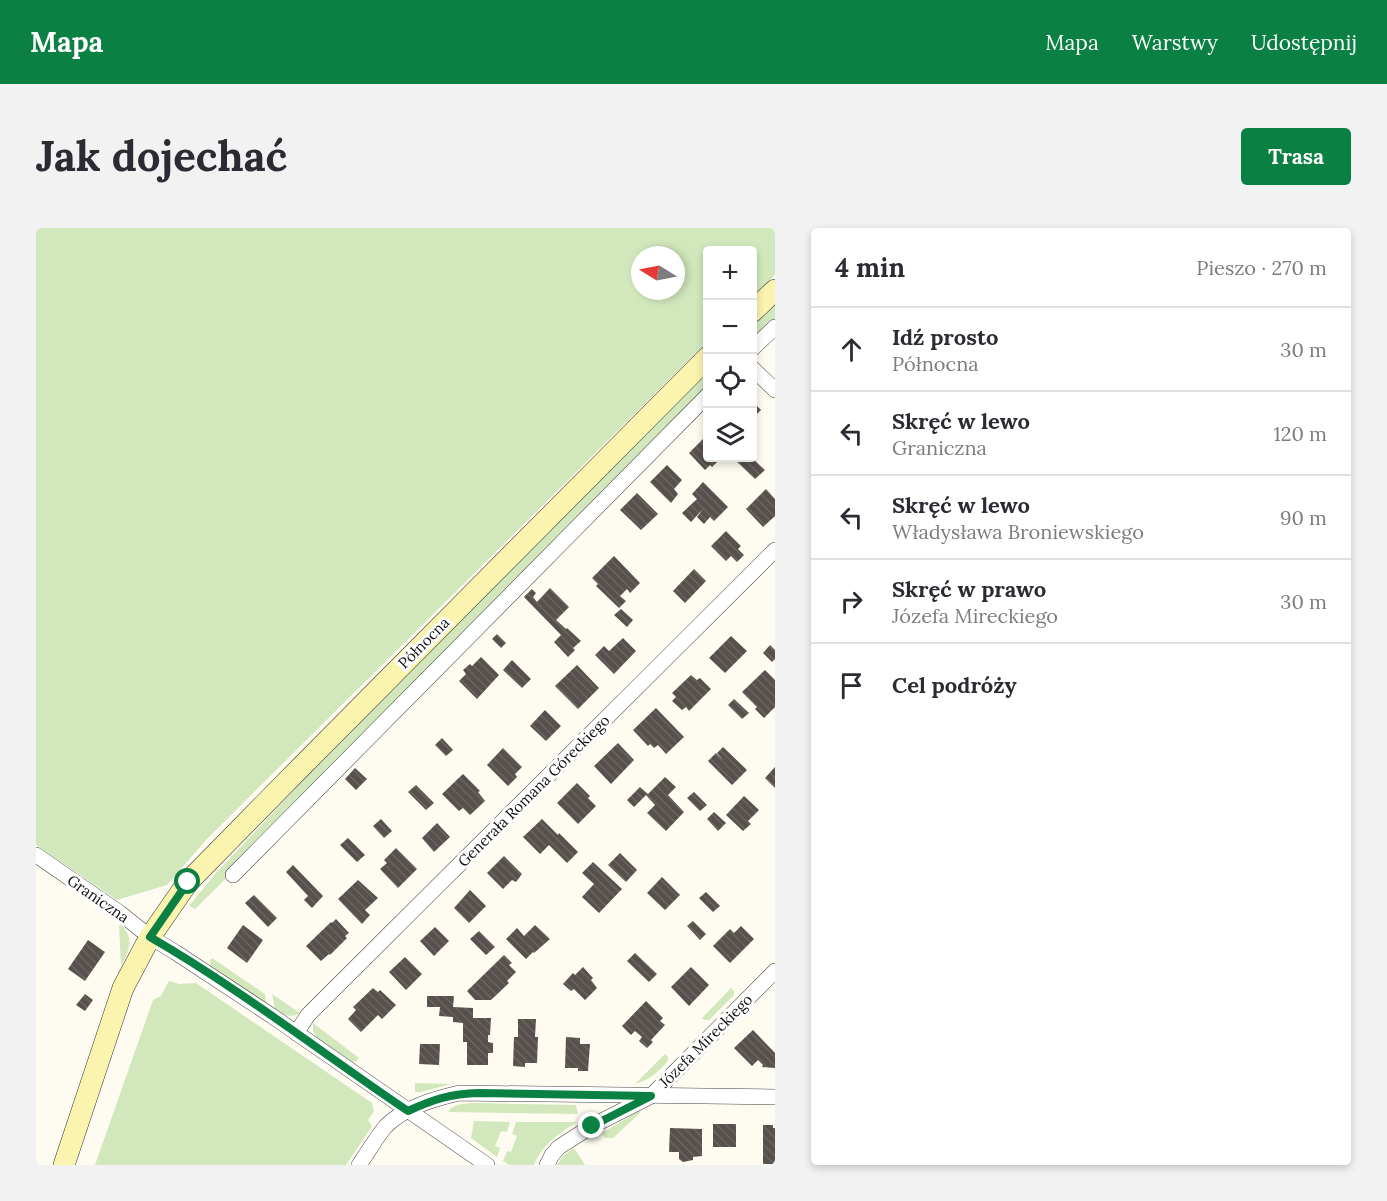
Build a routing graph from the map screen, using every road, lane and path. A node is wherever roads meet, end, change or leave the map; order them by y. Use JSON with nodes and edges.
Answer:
{"nodes":[{"id":1,"x":775,"y":290,"type":"edge"},
{"id":2,"x":757,"y":308,"type":"edge"},
{"id":3,"x":775,"y":327,"type":"edge"},
{"id":4,"x":757,"y":345,"type":"edge"},
{"id":5,"x":703,"y":362,"type":"edge"},
{"id":6,"x":757,"y":372,"type":"edge"},
{"id":7,"x":775,"y":390,"type":"edge"},
{"id":8,"x":703,"y":399,"type":"edge"},
{"id":9,"x":775,"y":550,"type":"edge"},
{"id":10,"x":36,"y":855,"type":"edge"},
{"id":11,"x":233,"y":875,"type":"dead end"},
{"id":12,"x":150,"y":937,"type":"junction"},
{"id":13,"x":775,"y":971,"type":"edge"},
{"id":14,"x":296,"y":1033,"type":"junction"},
{"id":15,"x":651,"y":1096,"type":"junction"},
{"id":16,"x":775,"y":1096,"type":"edge"},
{"id":17,"x":408,"y":1111,"type":"junction"},
{"id":18,"x":64,"y":1165,"type":"edge"},
{"id":19,"x":359,"y":1165,"type":"edge"},
{"id":20,"x":487,"y":1165,"type":"edge"},
{"id":21,"x":547,"y":1165,"type":"edge"}],
"edges":[{"from":1,"to":2,"type":"main road"},
{"from":3,"to":4,"type":"street"},
{"from":5,"to":12,"type":"main road","name":"Północna"},
{"from":6,"to":7,"type":"street"},
{"from":8,"to":11,"type":"street","name":"Północna"},
{"from":9,"to":14,"type":"street","name":"Generała Romana Góreckiego"},
{"from":10,"to":12,"type":"street","name":"Graniczna"},
{"from":12,"to":14,"type":"street","name":"Graniczna"},
{"from":12,"to":18,"type":"main road","name":"Północna"},
{"from":13,"to":15,"type":"street","name":"Józefa Mireckiego"},
{"from":14,"to":17,"type":"street","name":"Graniczna"},
{"from":15,"to":16,"type":"street"},
{"from":15,"to":17,"type":"street"},
{"from":15,"to":21,"type":"street","name":"Józefa Mireckiego"},
{"from":17,"to":19,"type":"street"},
{"from":17,"to":20,"type":"street","name":"Graniczna"}]}
